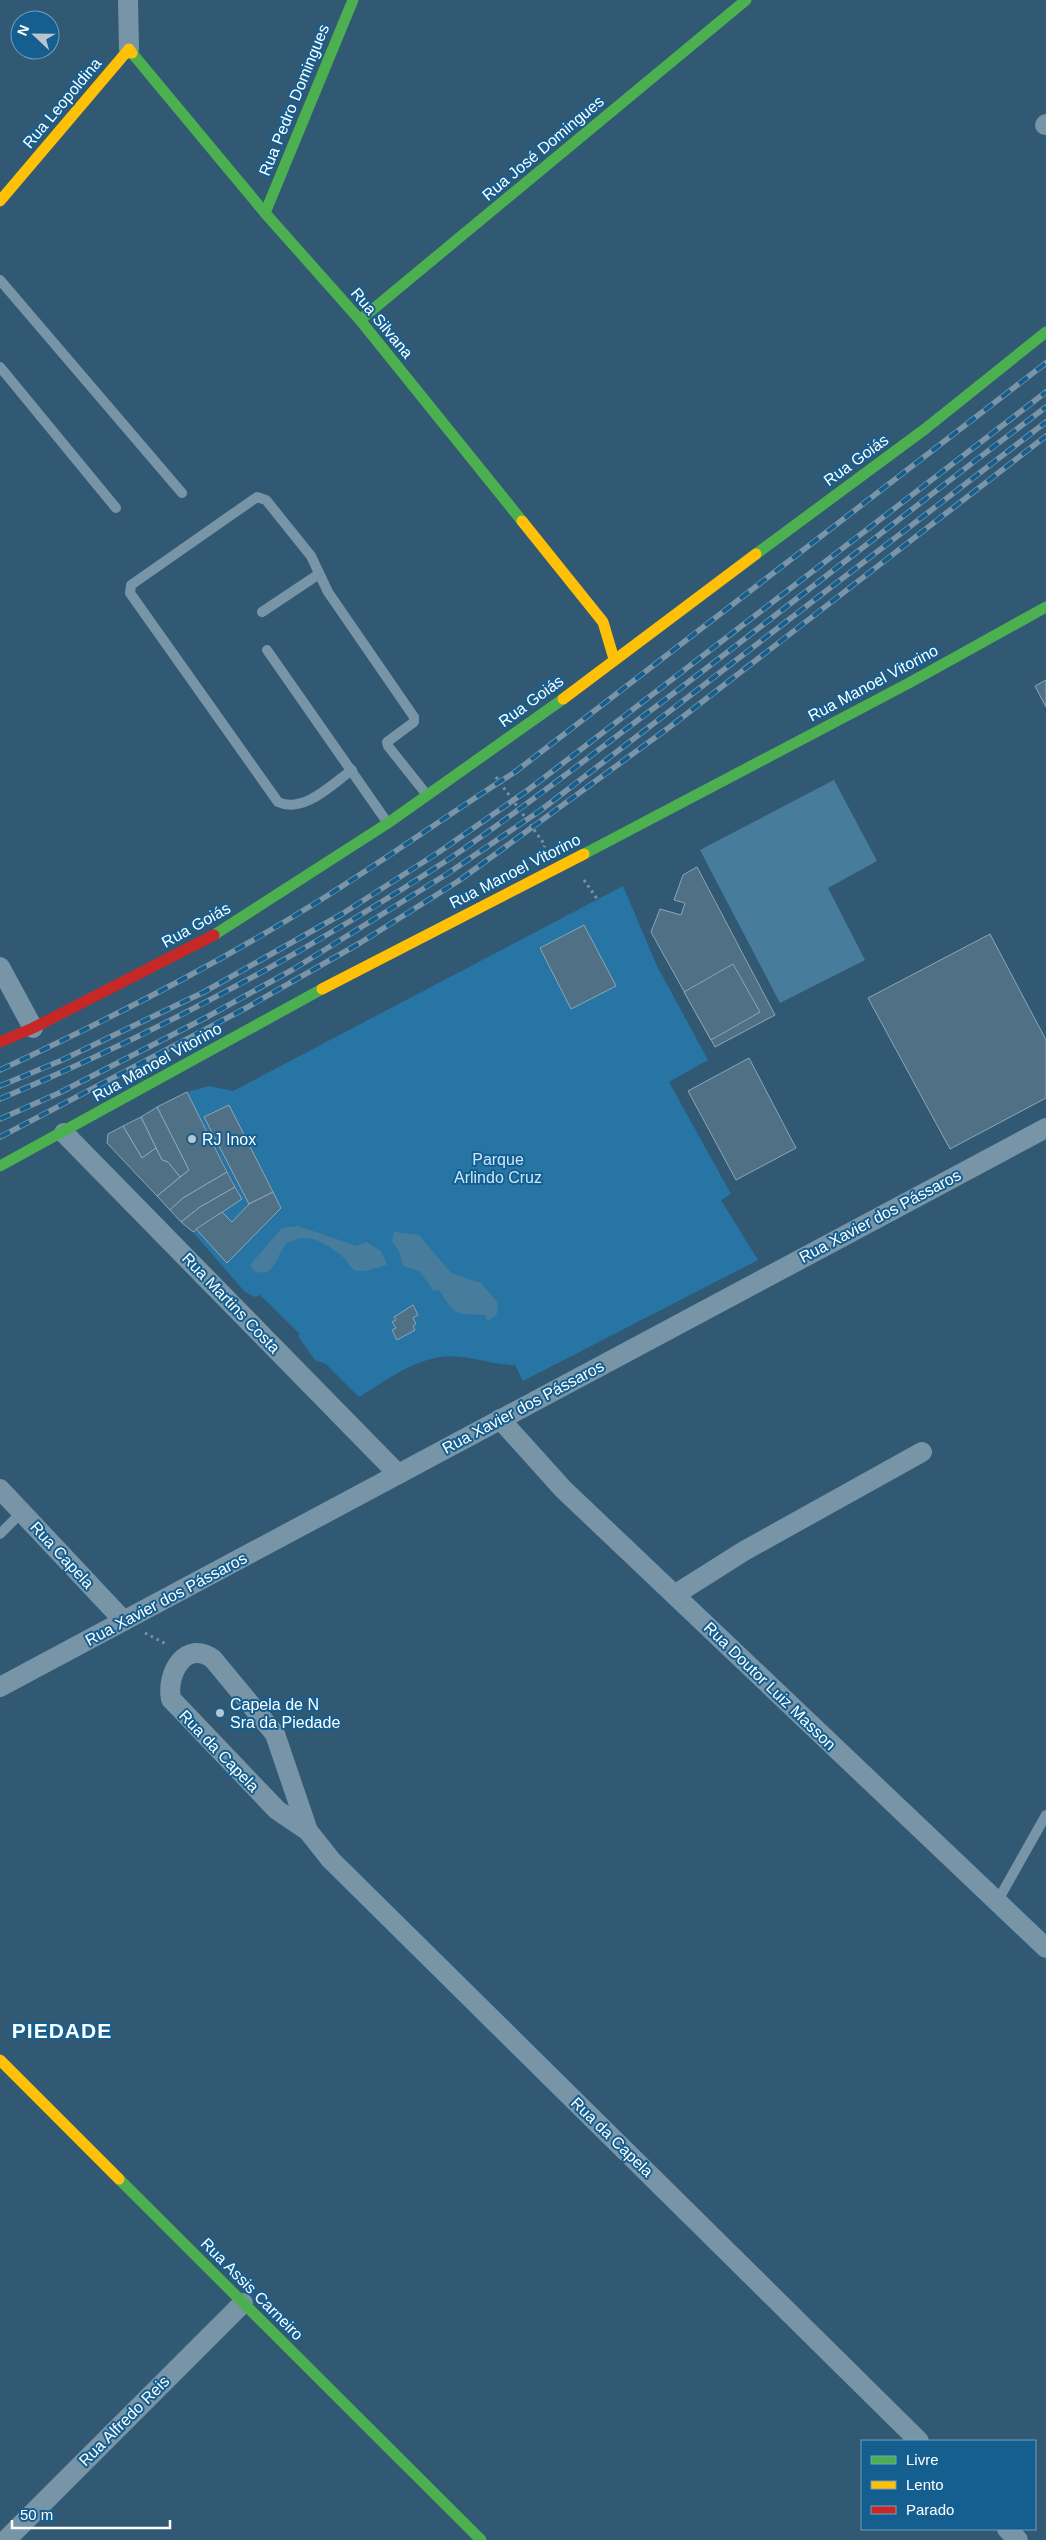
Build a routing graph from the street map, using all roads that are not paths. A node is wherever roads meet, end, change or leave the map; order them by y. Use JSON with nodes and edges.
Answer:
{"nodes":[{"id":1,"x":128,"y":0,"type":"edge"},
{"id":2,"x":353,"y":0,"type":"edge"},
{"id":3,"x":746,"y":0,"type":"edge"},
{"id":4,"x":129,"y":49,"type":"junction"},
{"id":5,"x":0,"y":201,"type":"edge"},
{"id":6,"x":265,"y":213,"type":"junction"},
{"id":7,"x":0,"y":280,"type":"edge"},
{"id":8,"x":360,"y":320,"type":"junction"},
{"id":9,"x":1046,"y":332,"type":"edge"},
{"id":10,"x":0,"y":368,"type":"edge"},
{"id":11,"x":182,"y":494,"type":"dead end"},
{"id":12,"x":116,"y":508,"type":"dead end"},
{"id":13,"x":319,"y":574,"type":"junction"},
{"id":14,"x":1046,"y":607,"type":"edge"},
{"id":15,"x":262,"y":612,"type":"dead end"},
{"id":16,"x":603,"y":622,"type":"junction"},
{"id":17,"x":620,"y":628,"type":"dead end"},
{"id":18,"x":267,"y":650,"type":"dead end"},
{"id":19,"x":614,"y":659,"type":"junction"},
{"id":20,"x":352,"y":770,"type":"junction"},
{"id":21,"x":428,"y":795,"type":"junction"},
{"id":22,"x":388,"y":823,"type":"junction"},
{"id":23,"x":0,"y":968,"type":"edge"},
{"id":24,"x":33,"y":1028,"type":"junction"},
{"id":25,"x":0,"y":1042,"type":"edge"},
{"id":26,"x":1046,"y":1128,"type":"edge"},
{"id":27,"x":64,"y":1133,"type":"junction"},
{"id":28,"x":0,"y":1166,"type":"edge"},
{"id":29,"x":500,"y":1419,"type":"junction"},
{"id":30,"x":922,"y":1452,"type":"dead end"},
{"id":31,"x":398,"y":1474,"type":"junction"},
{"id":32,"x":0,"y":1489,"type":"edge"},
{"id":33,"x":22,"y":1512,"type":"junction"},
{"id":34,"x":0,"y":1534,"type":"edge"},
{"id":35,"x":676,"y":1594,"type":"junction"},
{"id":36,"x":124,"y":1621,"type":"junction"},
{"id":37,"x":0,"y":1688,"type":"edge"},
{"id":38,"x":1046,"y":1816,"type":"edge"},
{"id":39,"x":308,"y":1831,"type":"junction"},
{"id":40,"x":997,"y":1902,"type":"junction"},
{"id":41,"x":1046,"y":1948,"type":"edge"},
{"id":42,"x":0,"y":2060,"type":"edge"},
{"id":43,"x":243,"y":2303,"type":"junction"},
{"id":44,"x":918,"y":2440,"type":"edge"},
{"id":45,"x":1008,"y":2530,"type":"edge"},
{"id":46,"x":6,"y":2540,"type":"edge"},
{"id":47,"x":481,"y":2540,"type":"edge"},
{"id":48,"x":1018,"y":2540,"type":"edge"}],
"edges":[{"from":1,"to":4,"type":"street"},
{"from":2,"to":6,"type":"main road","name":"Rua Pedro Domingues"},
{"from":3,"to":8,"type":"main road","name":"Rua José Domingues"},
{"from":4,"to":5,"type":"main road","name":"Rua Leopoldina"},
{"from":4,"to":6,"type":"main road","name":"Rua Silvana"},
{"from":6,"to":8,"type":"main road","name":"Rua Silvana"},
{"from":7,"to":11,"type":"lane"},
{"from":8,"to":16,"type":"main road","name":"Rua Silvana"},
{"from":9,"to":19,"type":"main road","name":"Rua Goiás"},
{"from":10,"to":12,"type":"lane"},
{"from":13,"to":15,"type":"lane"},
{"from":13,"to":20,"type":"lane"},
{"from":13,"to":21,"type":"lane"},
{"from":14,"to":27,"type":"main road","name":"Rua Manoel Vitorino"},
{"from":16,"to":17,"type":"main road"},
{"from":16,"to":19,"type":"main road","name":"Rua Silvana"},
{"from":18,"to":20,"type":"lane"},
{"from":19,"to":21,"type":"main road","name":"Rua Goiás"},
{"from":20,"to":22,"type":"lane"},
{"from":21,"to":22,"type":"main road","name":"Rua Goiás"},
{"from":22,"to":24,"type":"main road","name":"Rua Goiás"},
{"from":23,"to":24,"type":"street"},
{"from":24,"to":25,"type":"main road","name":"Rua Goiás"},
{"from":26,"to":29,"type":"street","name":"Rua Xavier dos Pássaros"},
{"from":27,"to":28,"type":"main road","name":"Rua Manoel Vitorino"},
{"from":27,"to":31,"type":"street","name":"Rua Martins Costa"},
{"from":29,"to":31,"type":"street","name":"Rua Xavier dos Pássaros"},
{"from":29,"to":35,"type":"street","name":"Rua Doutor Luiz Masson"},
{"from":30,"to":35,"type":"street"},
{"from":31,"to":36,"type":"street","name":"Rua Xavier dos Pássaros"},
{"from":32,"to":33,"type":"street","name":"Rua Capela"},
{"from":33,"to":34,"type":"lane"},
{"from":33,"to":36,"type":"street","name":"Rua Capela"},
{"from":35,"to":40,"type":"street","name":"Rua Doutor Luiz Masson"},
{"from":36,"to":37,"type":"street","name":"Rua Xavier dos Pássaros"},
{"from":38,"to":40,"type":"lane"},
{"from":39,"to":39,"type":"street","name":"Rua da Capela"},
{"from":39,"to":44,"type":"street","name":"Rua da Capela"},
{"from":40,"to":41,"type":"street","name":"Rua Doutor Luiz Masson"},
{"from":42,"to":43,"type":"main road","name":"Rua Assis Carneiro"},
{"from":43,"to":46,"type":"street","name":"Rua Alfredo Reis"},
{"from":43,"to":47,"type":"main road","name":"Rua Assis Carneiro"},
{"from":45,"to":48,"type":"street"}]}
